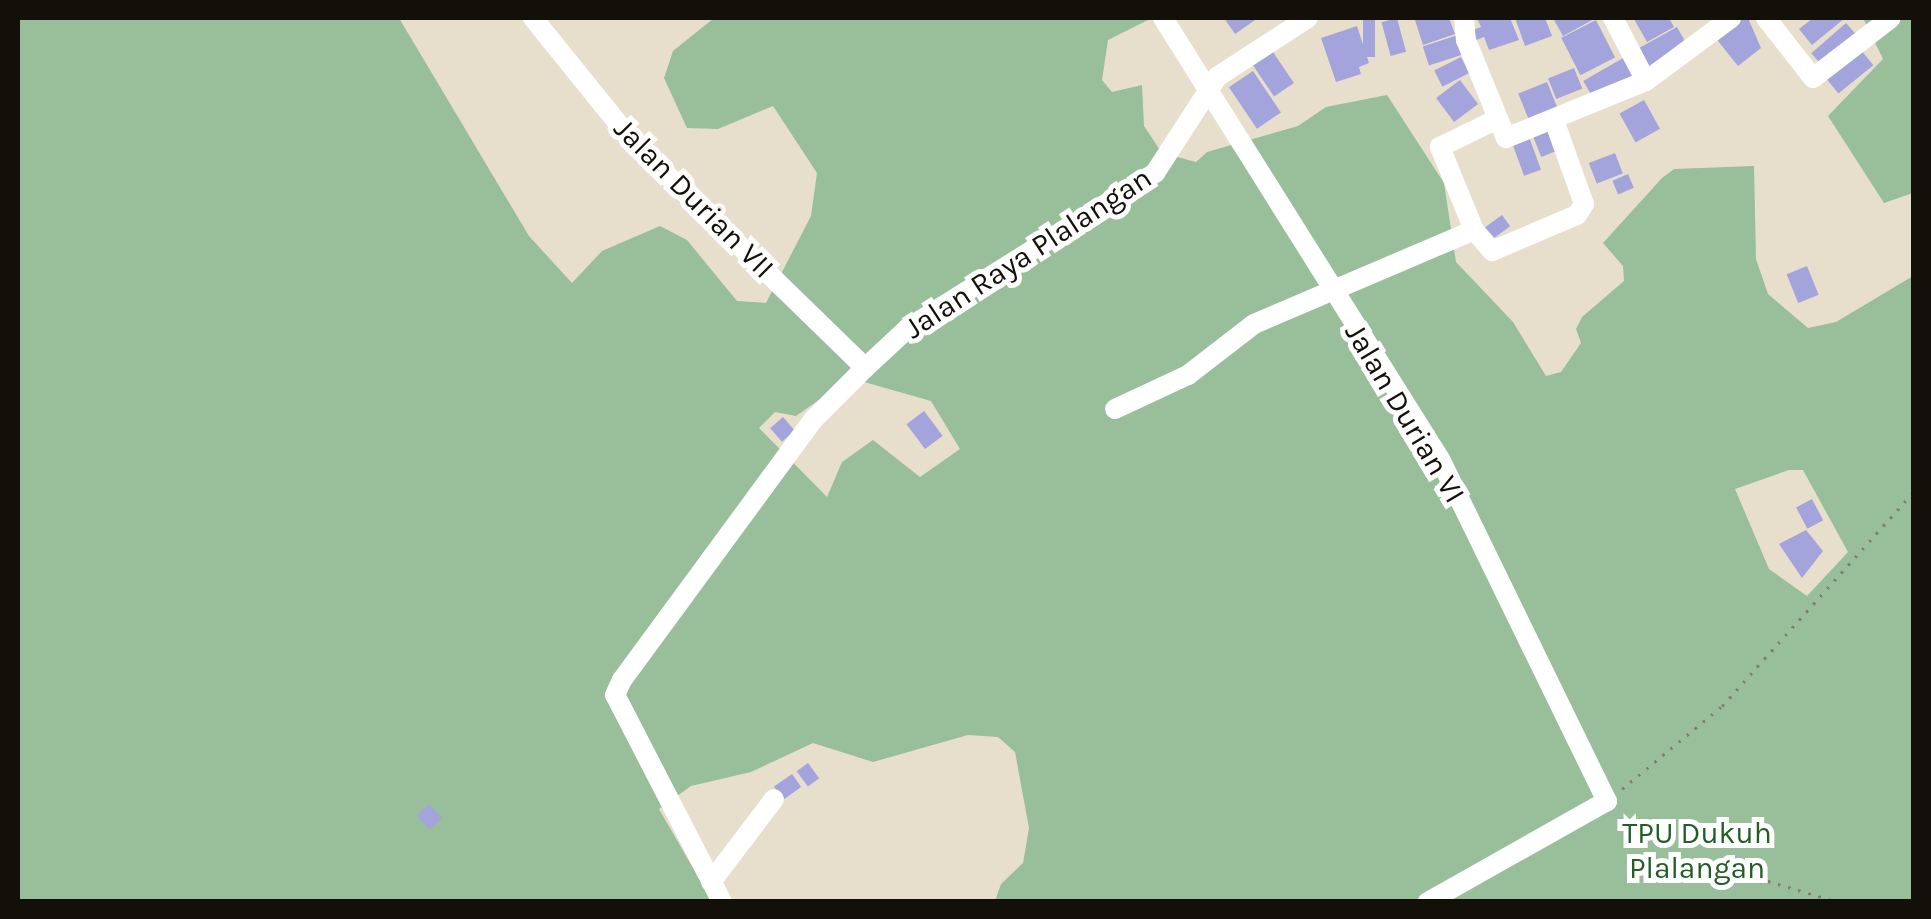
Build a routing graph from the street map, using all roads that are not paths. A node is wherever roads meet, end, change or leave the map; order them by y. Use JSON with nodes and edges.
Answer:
{"nodes":[{"id":1,"x":533,"y":18,"type":"edge"},
{"id":2,"x":1164,"y":18,"type":"edge"},
{"id":3,"x":1308,"y":18,"type":"edge"},
{"id":4,"x":1464,"y":18,"type":"edge"},
{"id":5,"x":1612,"y":18,"type":"edge"},
{"id":6,"x":1730,"y":18,"type":"edge"},
{"id":7,"x":1766,"y":18,"type":"edge"},
{"id":8,"x":1891,"y":18,"type":"edge"},
{"id":9,"x":1640,"y":85,"type":"junction"},
{"id":10,"x":1208,"y":90,"type":"junction"},
{"id":11,"x":1495,"y":120,"type":"junction"},
{"id":12,"x":1554,"y":120,"type":"junction"},
{"id":13,"x":1474,"y":230,"type":"junction"},
{"id":14,"x":1330,"y":291,"type":"junction"},
{"id":15,"x":865,"y":368,"type":"junction"},
{"id":16,"x":1115,"y":409,"type":"dead end"},
{"id":17,"x":774,"y":799,"type":"dead end"},
{"id":18,"x":711,"y":882,"type":"junction"},
{"id":19,"x":722,"y":902,"type":"edge"},
{"id":20,"x":1428,"y":902,"type":"edge"}],
"edges":[{"from":1,"to":15,"type":"street","name":"Jalan Durian VII"},
{"from":2,"to":10,"type":"street"},
{"from":3,"to":10,"type":"street","name":"Jalan Raya Plalangan"},
{"from":4,"to":11,"type":"street"},
{"from":5,"to":9,"type":"street"},
{"from":6,"to":9,"type":"street"},
{"from":7,"to":8,"type":"street"},
{"from":9,"to":12,"type":"street"},
{"from":10,"to":14,"type":"street","name":"Jalan Durian VI"},
{"from":10,"to":15,"type":"street","name":"Jalan Raya Plalangan"},
{"from":11,"to":12,"type":"street"},
{"from":11,"to":13,"type":"street"},
{"from":12,"to":13,"type":"street"},
{"from":13,"to":14,"type":"street"},
{"from":14,"to":16,"type":"street"},
{"from":14,"to":20,"type":"street","name":"Jalan Durian VI"},
{"from":15,"to":18,"type":"street","name":"Jalan Raya Plalangan"},
{"from":17,"to":18,"type":"street"},
{"from":18,"to":19,"type":"street"}]}
